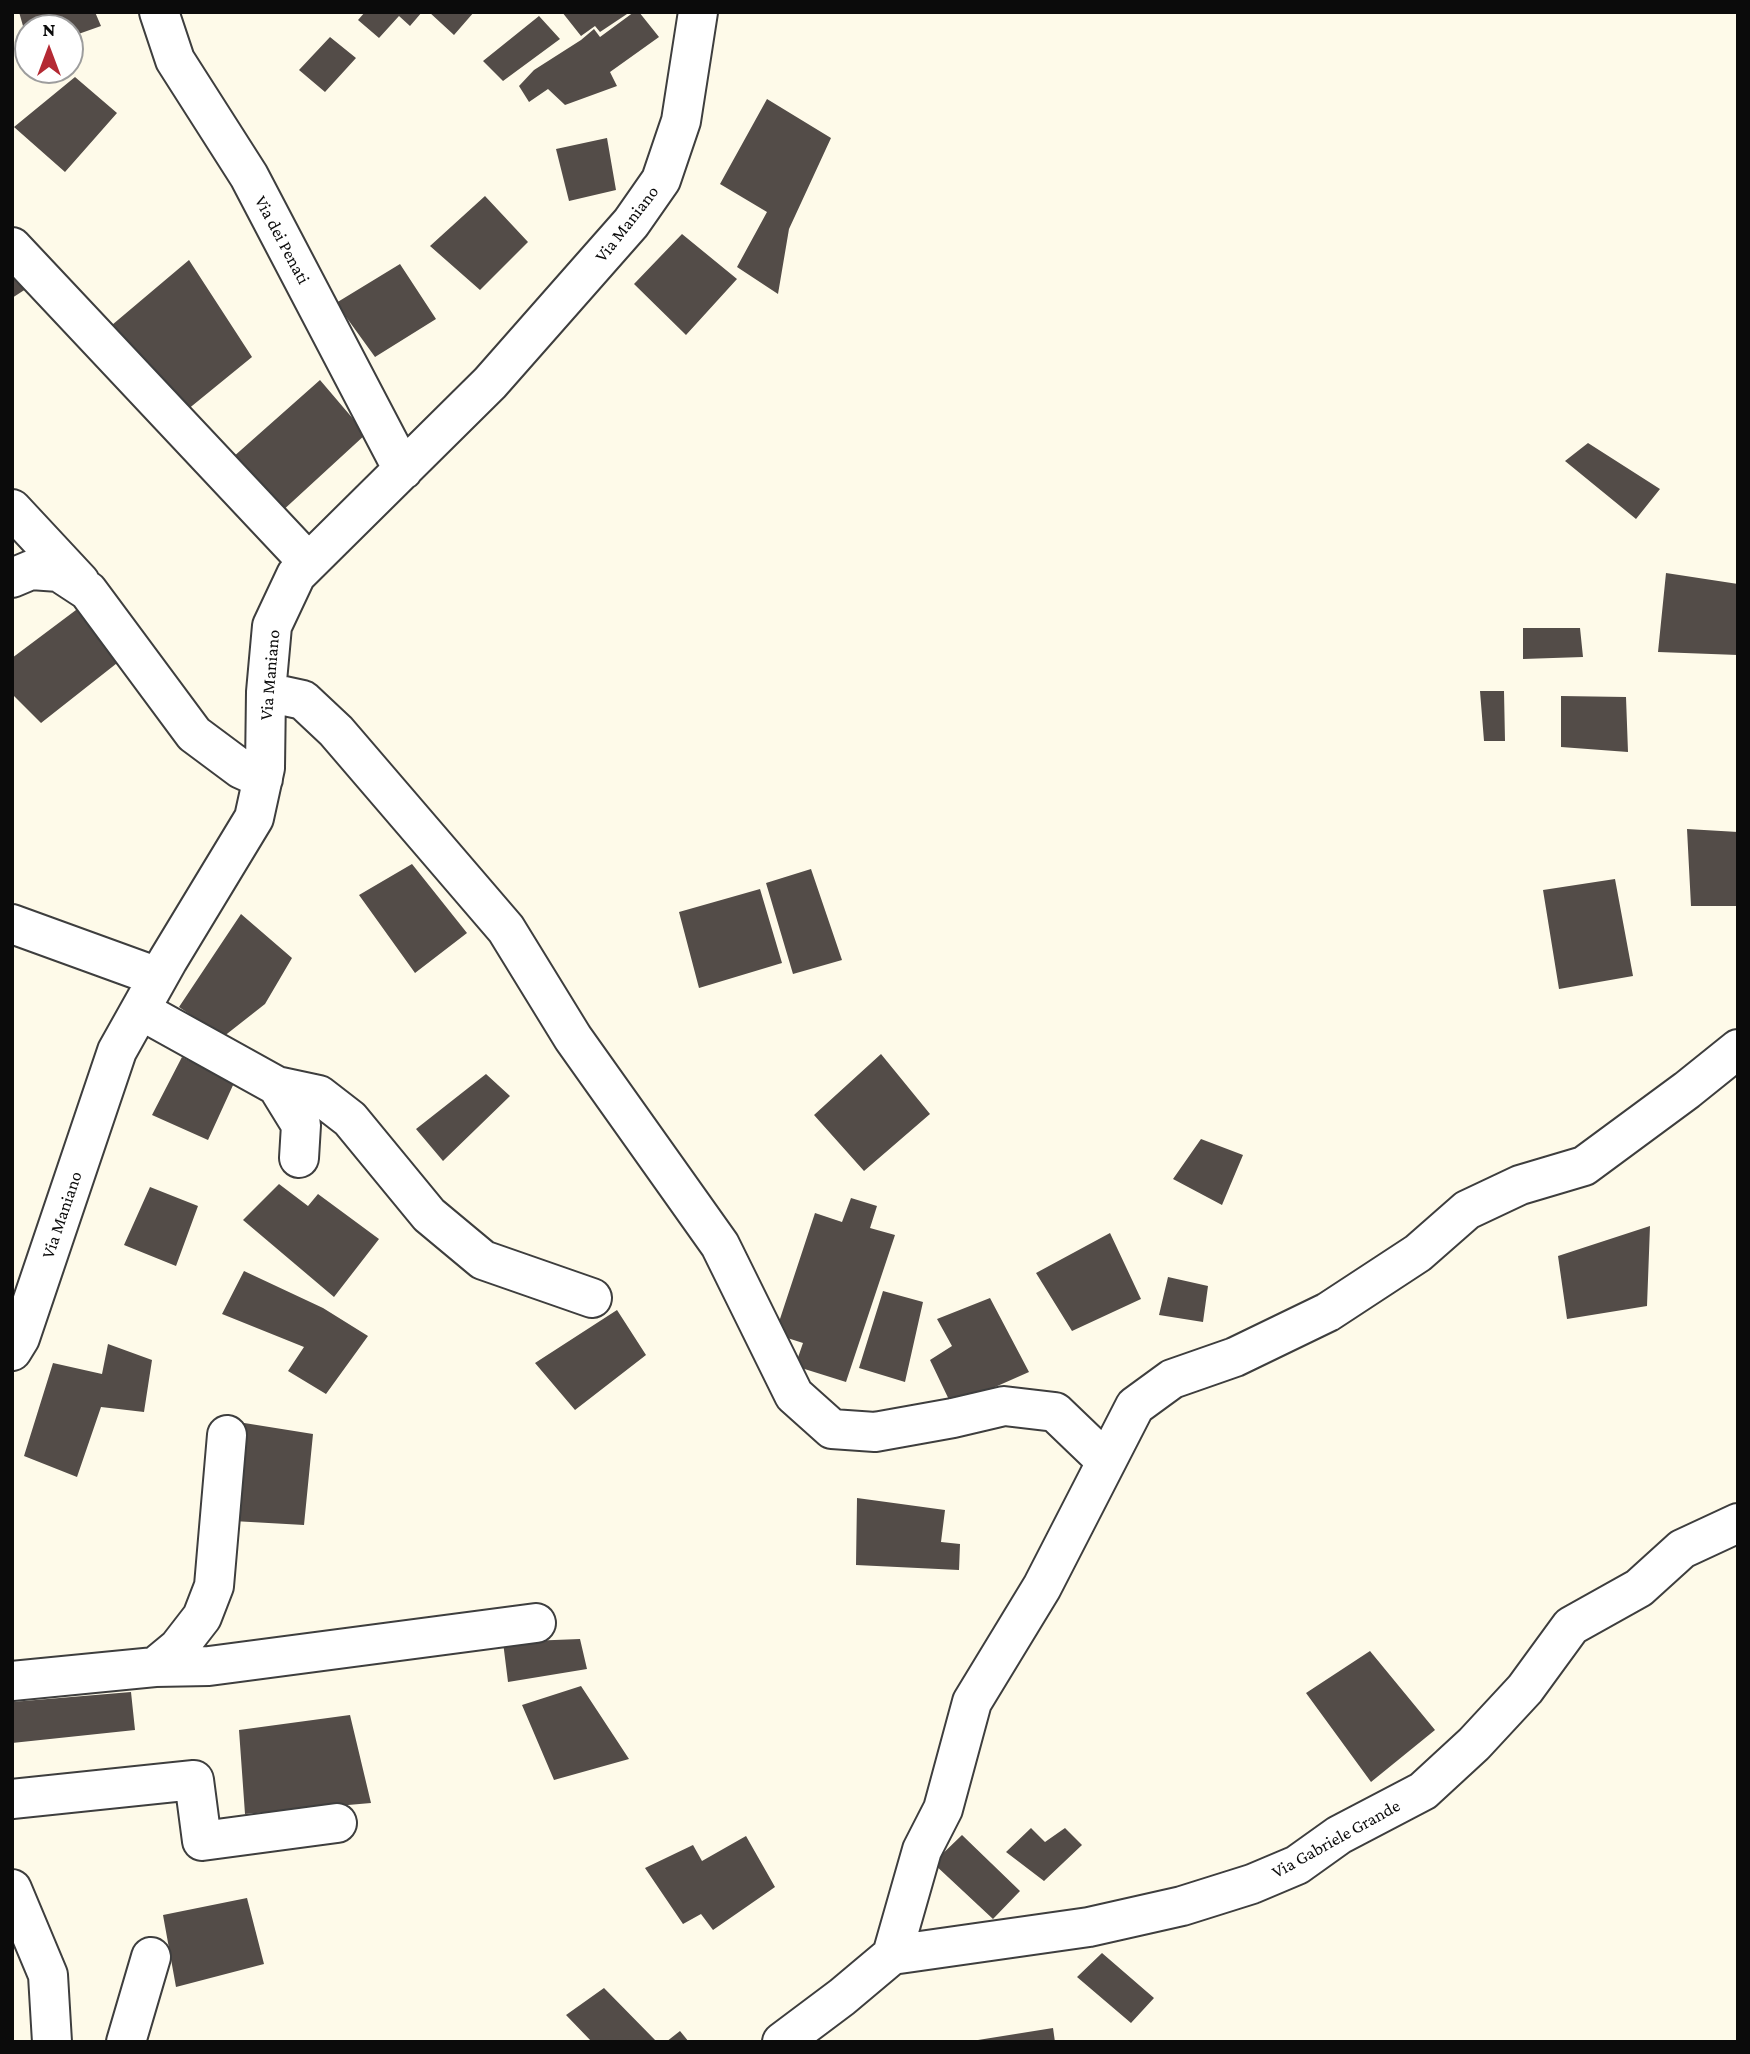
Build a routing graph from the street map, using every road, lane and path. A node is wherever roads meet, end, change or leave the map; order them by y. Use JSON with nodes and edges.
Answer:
{"nodes":[{"id":1,"x":159,"y":12,"type":"edge"},
{"id":2,"x":698,"y":12,"type":"edge"},
{"id":3,"x":12,"y":247,"type":"edge"},
{"id":4,"x":403,"y":470,"type":"junction"},
{"id":5,"x":12,"y":509,"type":"edge"},
{"id":6,"x":309,"y":562,"type":"junction"},
{"id":7,"x":12,"y":578,"type":"edge"},
{"id":8,"x":88,"y":591,"type":"junction"},
{"id":9,"x":266,"y":692,"type":"junction"},
{"id":10,"x":262,"y":779,"type":"junction"},
{"id":11,"x":12,"y":924,"type":"edge"},
{"id":12,"x":158,"y":977,"type":"junction"},
{"id":13,"x":140,"y":1010,"type":"junction"},
{"id":14,"x":1738,"y":1049,"type":"edge"},
{"id":15,"x":277,"y":1086,"type":"junction"},
{"id":16,"x":299,"y":1158,"type":"dead end"},
{"id":17,"x":592,"y":1298,"type":"dead end"},
{"id":18,"x":12,"y":1351,"type":"edge"},
{"id":19,"x":227,"y":1436,"type":"dead end"},
{"id":20,"x":1105,"y":1460,"type":"junction"},
{"id":21,"x":1738,"y":1523,"type":"edge"},
{"id":22,"x":536,"y":1623,"type":"dead end"},
{"id":23,"x":155,"y":1667,"type":"junction"},
{"id":24,"x":12,"y":1681,"type":"edge"},
{"id":25,"x":12,"y":1799,"type":"edge"},
{"id":26,"x":337,"y":1823,"type":"dead end"},
{"id":27,"x":12,"y":1889,"type":"edge"},
{"id":28,"x":892,"y":1955,"type":"junction"},
{"id":29,"x":151,"y":1957,"type":"dead end"},
{"id":30,"x":52,"y":2042,"type":"edge"},
{"id":31,"x":126,"y":2042,"type":"edge"},
{"id":32,"x":782,"y":2042,"type":"edge"}],
"edges":[{"from":1,"to":4,"type":"street","name":"Via dei Penati"},
{"from":2,"to":4,"type":"street","name":"Via Maniano"},
{"from":3,"to":6,"type":"street"},
{"from":4,"to":6,"type":"street","name":"Via Maniano"},
{"from":5,"to":8,"type":"street"},
{"from":6,"to":9,"type":"street","name":"Via Maniano"},
{"from":7,"to":8,"type":"street"},
{"from":8,"to":10,"type":"street"},
{"from":9,"to":10,"type":"street","name":"Via Maniano"},
{"from":9,"to":20,"type":"street"},
{"from":10,"to":12,"type":"street","name":"Via Maniano"},
{"from":11,"to":12,"type":"street"},
{"from":12,"to":13,"type":"street","name":"Via Maniano"},
{"from":13,"to":15,"type":"street"},
{"from":13,"to":18,"type":"street","name":"Via Maniano"},
{"from":14,"to":20,"type":"street"},
{"from":15,"to":16,"type":"street"},
{"from":15,"to":17,"type":"street"},
{"from":19,"to":23,"type":"street"},
{"from":20,"to":28,"type":"street"},
{"from":21,"to":28,"type":"street","name":"Via Gabriele Grande"},
{"from":22,"to":23,"type":"street"},
{"from":23,"to":24,"type":"street"},
{"from":25,"to":26,"type":"street"},
{"from":27,"to":30,"type":"street"},
{"from":28,"to":32,"type":"street"},
{"from":29,"to":31,"type":"street"}]}
